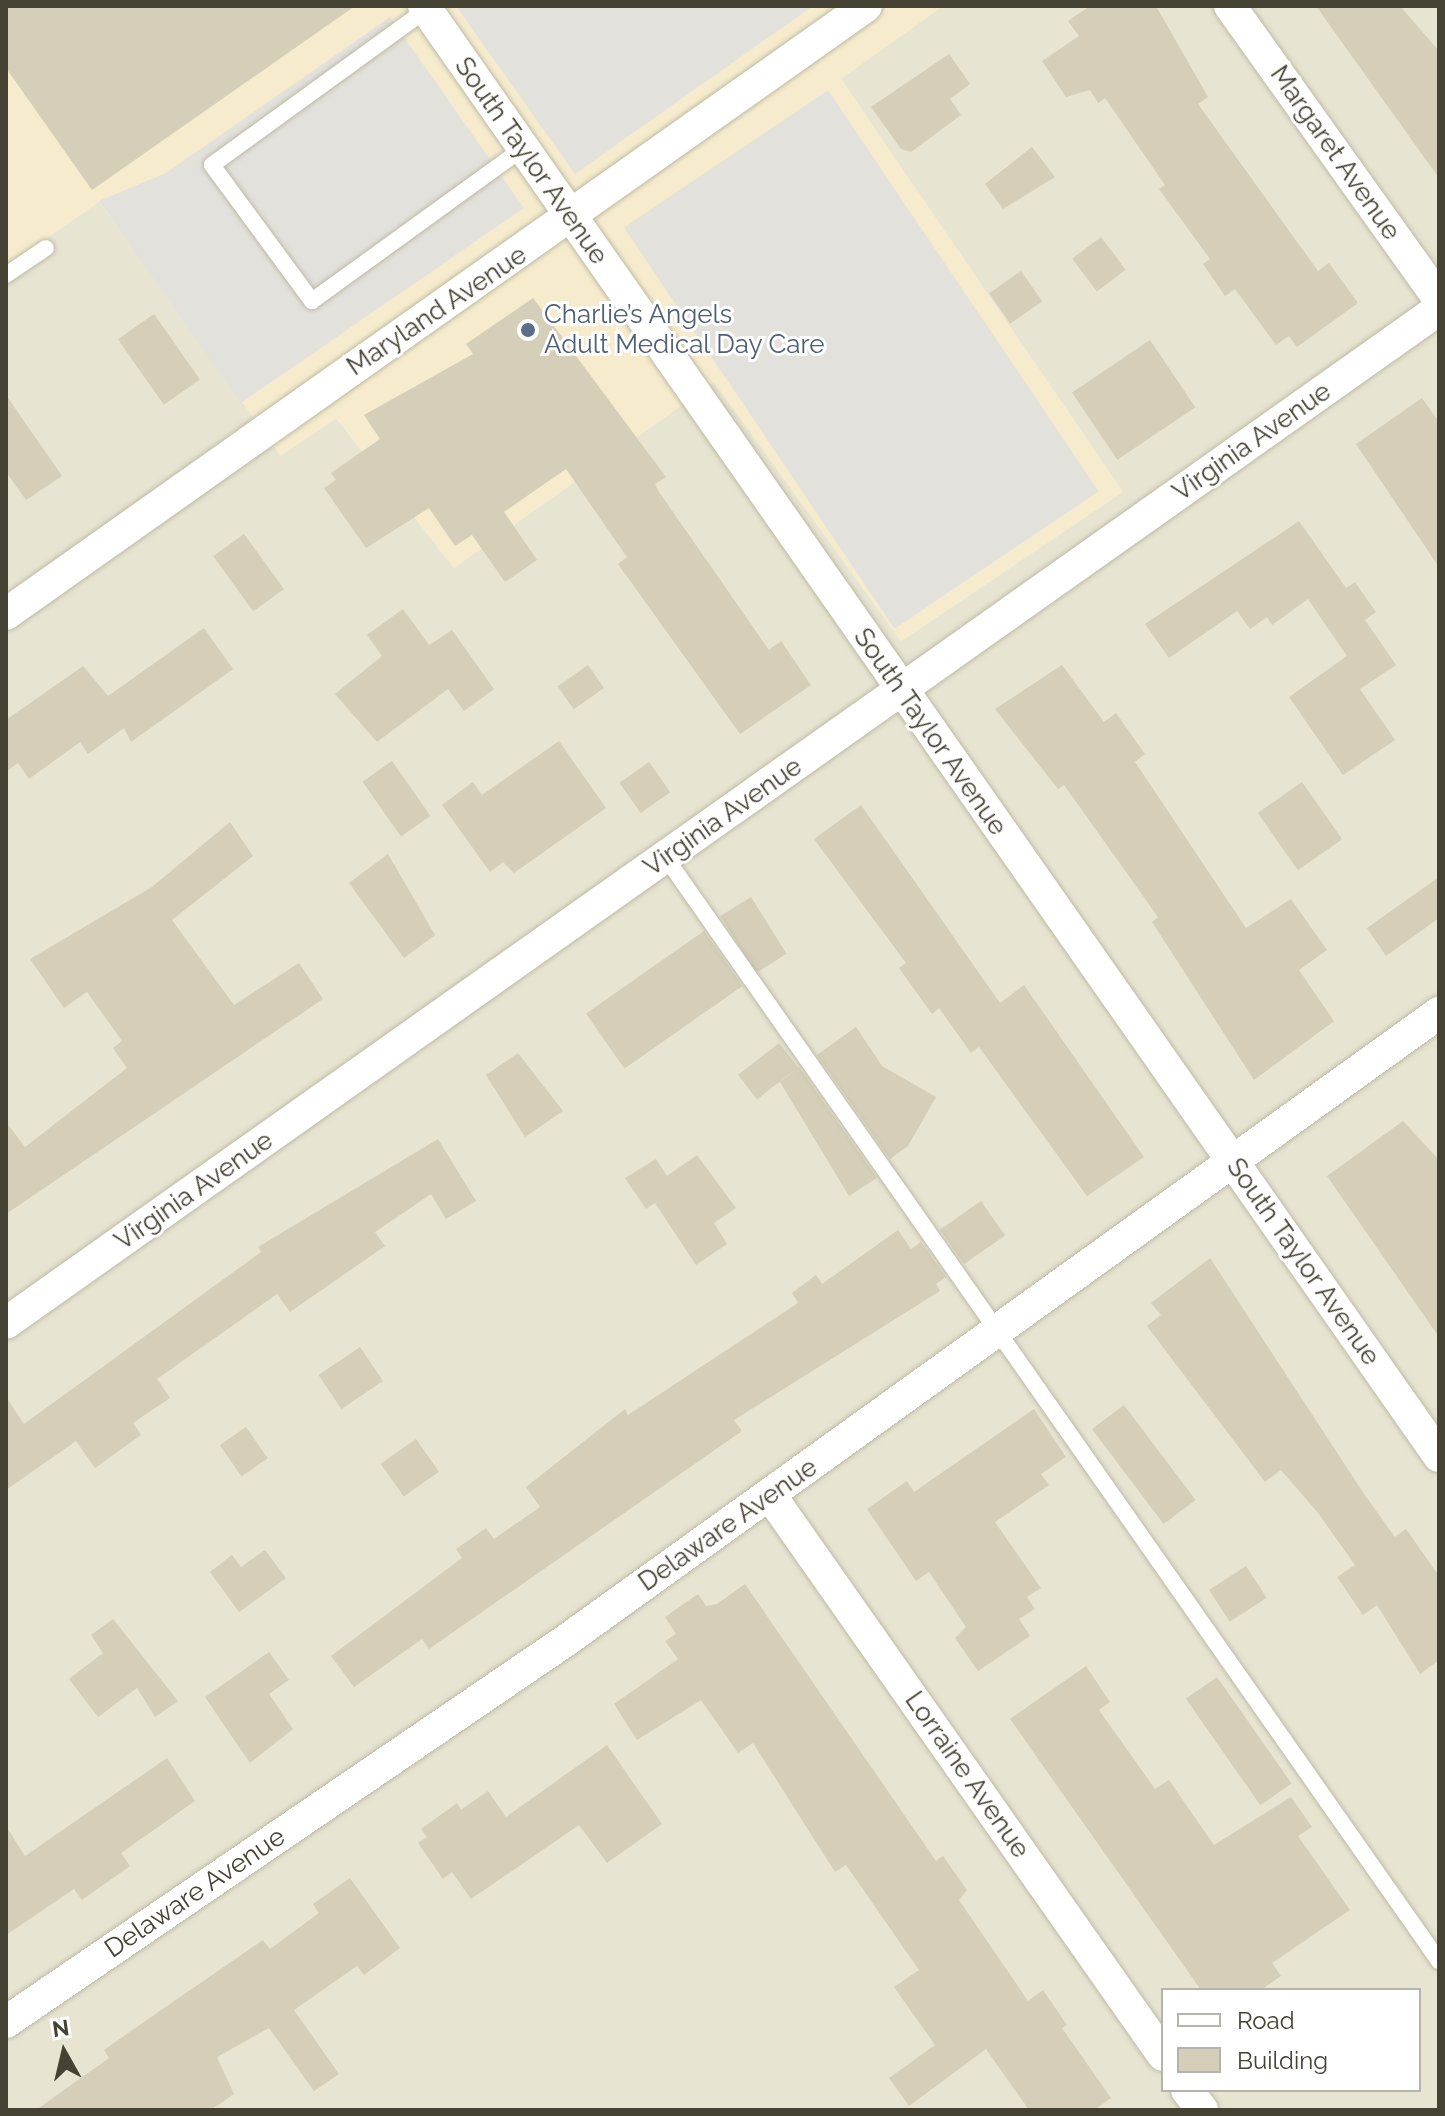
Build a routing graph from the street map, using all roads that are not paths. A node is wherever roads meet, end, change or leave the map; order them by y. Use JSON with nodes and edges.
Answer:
{"nodes":[{"id":1,"x":866,"y":6,"type":"edge"},
{"id":2,"x":1230,"y":6,"type":"edge"},
{"id":3,"x":427,"y":7,"type":"edge"},
{"id":4,"x":522,"y":149,"type":"junction"},
{"id":5,"x":571,"y":219,"type":"junction"},
{"id":6,"x":46,"y":248,"type":"dead end"},
{"id":7,"x":6,"y":275,"type":"edge"},
{"id":8,"x":1439,"y":299,"type":"edge"},
{"id":9,"x":1439,"y":309,"type":"edge"},
{"id":10,"x":6,"y":614,"type":"edge"},
{"id":11,"x":902,"y":691,"type":"junction"},
{"id":12,"x":666,"y":858,"type":"junction"},
{"id":13,"x":1439,"y":1013,"type":"edge"},
{"id":14,"x":1234,"y":1165,"type":"junction"},
{"id":15,"x":6,"y":1323,"type":"edge"},
{"id":16,"x":997,"y":1333,"type":"junction"},
{"id":17,"x":1439,"y":1456,"type":"edge"},
{"id":18,"x":770,"y":1495,"type":"junction"},
{"id":19,"x":1439,"y":1961,"type":"edge"},
{"id":20,"x":6,"y":2022,"type":"edge"},
{"id":21,"x":1161,"y":2052,"type":"edge"},
{"id":22,"x":1188,"y":2092,"type":"edge"},
{"id":23,"x":1202,"y":2110,"type":"edge"}],
"edges":[{"from":1,"to":5,"type":"street","name":"Maryland Avenue"},
{"from":2,"to":8,"type":"street","name":"Margaret Avenue"},
{"from":3,"to":4,"type":"street","name":"South Taylor Avenue"},
{"from":3,"to":4,"type":"lane"},
{"from":4,"to":5,"type":"street","name":"South Taylor Avenue"},
{"from":5,"to":10,"type":"street","name":"Maryland Avenue"},
{"from":5,"to":11,"type":"street","name":"South Taylor Avenue"},
{"from":6,"to":7,"type":"lane"},
{"from":9,"to":11,"type":"street","name":"Virginia Avenue"},
{"from":11,"to":12,"type":"street","name":"Virginia Avenue"},
{"from":11,"to":14,"type":"street","name":"South Taylor Avenue"},
{"from":12,"to":15,"type":"street","name":"Virginia Avenue"},
{"from":12,"to":16,"type":"lane"},
{"from":13,"to":14,"type":"street","name":"Delaware Avenue"},
{"from":14,"to":16,"type":"street","name":"Delaware Avenue"},
{"from":14,"to":17,"type":"street","name":"South Taylor Avenue"},
{"from":16,"to":18,"type":"street","name":"Delaware Avenue"},
{"from":16,"to":19,"type":"lane"},
{"from":18,"to":20,"type":"street","name":"Delaware Avenue"},
{"from":18,"to":21,"type":"street","name":"Lorraine Avenue"},
{"from":22,"to":23,"type":"street"}]}
